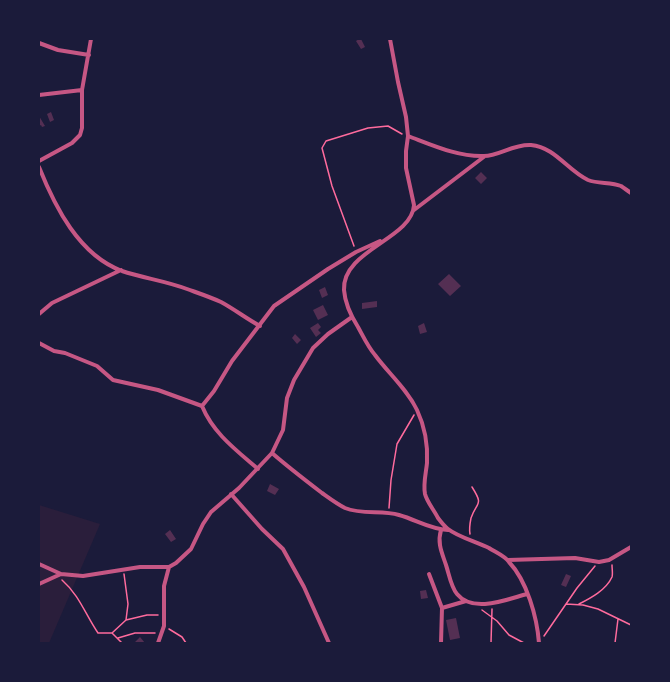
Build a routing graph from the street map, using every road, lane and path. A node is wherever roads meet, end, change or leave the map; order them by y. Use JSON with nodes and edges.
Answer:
{"nodes":[{"id":1,"x":91,"y":39,"type":"edge"},
{"id":2,"x":390,"y":39,"type":"edge"},
{"id":3,"x":39,"y":43,"type":"edge"},
{"id":4,"x":89,"y":55,"type":"junction"},
{"id":5,"x":82,"y":90,"type":"junction"},
{"id":6,"x":39,"y":95,"type":"edge"},
{"id":7,"x":408,"y":136,"type":"junction"},
{"id":8,"x":485,"y":156,"type":"junction"},
{"id":9,"x":39,"y":161,"type":"edge"},
{"id":10,"x":39,"y":167,"type":"edge"},
{"id":11,"x":631,"y":193,"type":"edge"},
{"id":12,"x":414,"y":210,"type":"junction"},
{"id":13,"x":388,"y":237,"type":"junction"},
{"id":14,"x":356,"y":252,"type":"junction"},
{"id":15,"x":121,"y":270,"type":"junction"},
{"id":16,"x":39,"y":314,"type":"edge"},
{"id":17,"x":352,"y":317,"type":"junction"},
{"id":18,"x":260,"y":326,"type":"junction"},
{"id":19,"x":39,"y":343,"type":"edge"},
{"id":20,"x":202,"y":406,"type":"junction"},
{"id":21,"x":417,"y":410,"type":"junction"},
{"id":22,"x":272,"y":452,"type":"junction"},
{"id":23,"x":258,"y":469,"type":"junction"},
{"id":24,"x":472,"y":487,"type":"dead end"},
{"id":25,"x":231,"y":494,"type":"junction"},
{"id":26,"x":388,"y":512,"type":"junction"},
{"id":27,"x":441,"y":530,"type":"junction"},
{"id":28,"x":448,"y":530,"type":"junction"},
{"id":29,"x":470,"y":540,"type":"junction"},
{"id":30,"x":631,"y":547,"type":"edge"},
{"id":31,"x":612,"y":558,"type":"junction"},
{"id":32,"x":508,"y":560,"type":"junction"},
{"id":33,"x":599,"y":562,"type":"junction"},
{"id":34,"x":39,"y":564,"type":"edge"},
{"id":35,"x":169,"y":567,"type":"junction"},
{"id":36,"x":123,"y":568,"type":"junction"},
{"id":37,"x":429,"y":574,"type":"dead end"},
{"id":38,"x":59,"y":575,"type":"junction"},
{"id":39,"x":39,"y":584,"type":"edge"},
{"id":40,"x":527,"y":594,"type":"junction"},
{"id":41,"x":466,"y":601,"type":"junction"},
{"id":42,"x":492,"y":603,"type":"junction"},
{"id":43,"x":566,"y":604,"type":"junction"},
{"id":44,"x":477,"y":605,"type":"junction"},
{"id":45,"x":577,"y":605,"type":"junction"},
{"id":46,"x":442,"y":608,"type":"junction"},
{"id":47,"x":164,"y":615,"type":"junction"},
{"id":48,"x":492,"y":617,"type":"junction"},
{"id":49,"x":618,"y":619,"type":"junction"},
{"id":50,"x":126,"y":620,"type":"junction"},
{"id":51,"x":631,"y":625,"type":"edge"},
{"id":52,"x":164,"y":626,"type":"junction"},
{"id":53,"x":112,"y":633,"type":"junction"},
{"id":54,"x":161,"y":634,"type":"junction"},
{"id":55,"x":118,"y":638,"type":"junction"},
{"id":56,"x":540,"y":640,"type":"edge"},
{"id":57,"x":122,"y":643,"type":"edge"},
{"id":58,"x":158,"y":643,"type":"edge"},
{"id":59,"x":186,"y":643,"type":"edge"},
{"id":60,"x":329,"y":643,"type":"edge"},
{"id":61,"x":441,"y":643,"type":"edge"},
{"id":62,"x":491,"y":643,"type":"edge"},
{"id":63,"x":524,"y":643,"type":"edge"},
{"id":64,"x":534,"y":643,"type":"edge"},
{"id":65,"x":615,"y":643,"type":"edge"}],
"edges":[{"from":1,"to":4,"type":"street"},
{"from":2,"to":7,"type":"street"},
{"from":3,"to":4,"type":"street"},
{"from":4,"to":5,"type":"street"},
{"from":5,"to":6,"type":"street"},
{"from":5,"to":9,"type":"street"},
{"from":7,"to":8,"type":"street"},
{"from":7,"to":12,"type":"street"},
{"from":7,"to":14,"type":"path"},
{"from":8,"to":11,"type":"street"},
{"from":8,"to":12,"type":"street"},
{"from":10,"to":15,"type":"street"},
{"from":12,"to":13,"type":"street"},
{"from":13,"to":14,"type":"street"},
{"from":13,"to":17,"type":"street"},
{"from":14,"to":18,"type":"street"},
{"from":15,"to":16,"type":"street"},
{"from":15,"to":18,"type":"street"},
{"from":17,"to":21,"type":"street"},
{"from":17,"to":22,"type":"street"},
{"from":18,"to":20,"type":"street"},
{"from":19,"to":20,"type":"street"},
{"from":20,"to":23,"type":"street"},
{"from":21,"to":26,"type":"path"},
{"from":21,"to":28,"type":"street"},
{"from":22,"to":23,"type":"street"},
{"from":22,"to":26,"type":"street"},
{"from":23,"to":25,"type":"street"},
{"from":24,"to":29,"type":"path"},
{"from":25,"to":35,"type":"street"},
{"from":25,"to":60,"type":"street"},
{"from":26,"to":27,"type":"street"},
{"from":27,"to":28,"type":"street"},
{"from":27,"to":41,"type":"street"},
{"from":28,"to":29,"type":"street"},
{"from":29,"to":32,"type":"street"},
{"from":30,"to":31,"type":"street"},
{"from":31,"to":33,"type":"street"},
{"from":31,"to":45,"type":"path"},
{"from":32,"to":33,"type":"street"},
{"from":32,"to":40,"type":"street"},
{"from":33,"to":43,"type":"path"},
{"from":34,"to":38,"type":"street"},
{"from":35,"to":36,"type":"street"},
{"from":35,"to":47,"type":"street"},
{"from":36,"to":38,"type":"street"},
{"from":36,"to":50,"type":"path"},
{"from":37,"to":46,"type":"street"},
{"from":38,"to":39,"type":"street"},
{"from":38,"to":53,"type":"path"},
{"from":40,"to":42,"type":"street"},
{"from":40,"to":56,"type":"street"},
{"from":41,"to":44,"type":"street"},
{"from":41,"to":46,"type":"street"},
{"from":42,"to":44,"type":"street"},
{"from":42,"to":48,"type":"path"},
{"from":43,"to":45,"type":"path"},
{"from":43,"to":56,"type":"path"},
{"from":44,"to":48,"type":"path"},
{"from":45,"to":49,"type":"path"},
{"from":46,"to":61,"type":"street"},
{"from":47,"to":50,"type":"path"},
{"from":47,"to":52,"type":"street"},
{"from":48,"to":62,"type":"path"},
{"from":48,"to":63,"type":"path"},
{"from":49,"to":51,"type":"path"},
{"from":49,"to":65,"type":"path"},
{"from":50,"to":53,"type":"path"},
{"from":52,"to":54,"type":"street"},
{"from":52,"to":59,"type":"path"},
{"from":53,"to":55,"type":"path"},
{"from":54,"to":55,"type":"path"},
{"from":54,"to":58,"type":"street"},
{"from":55,"to":57,"type":"path"},
{"from":56,"to":64,"type":"street"}]}
